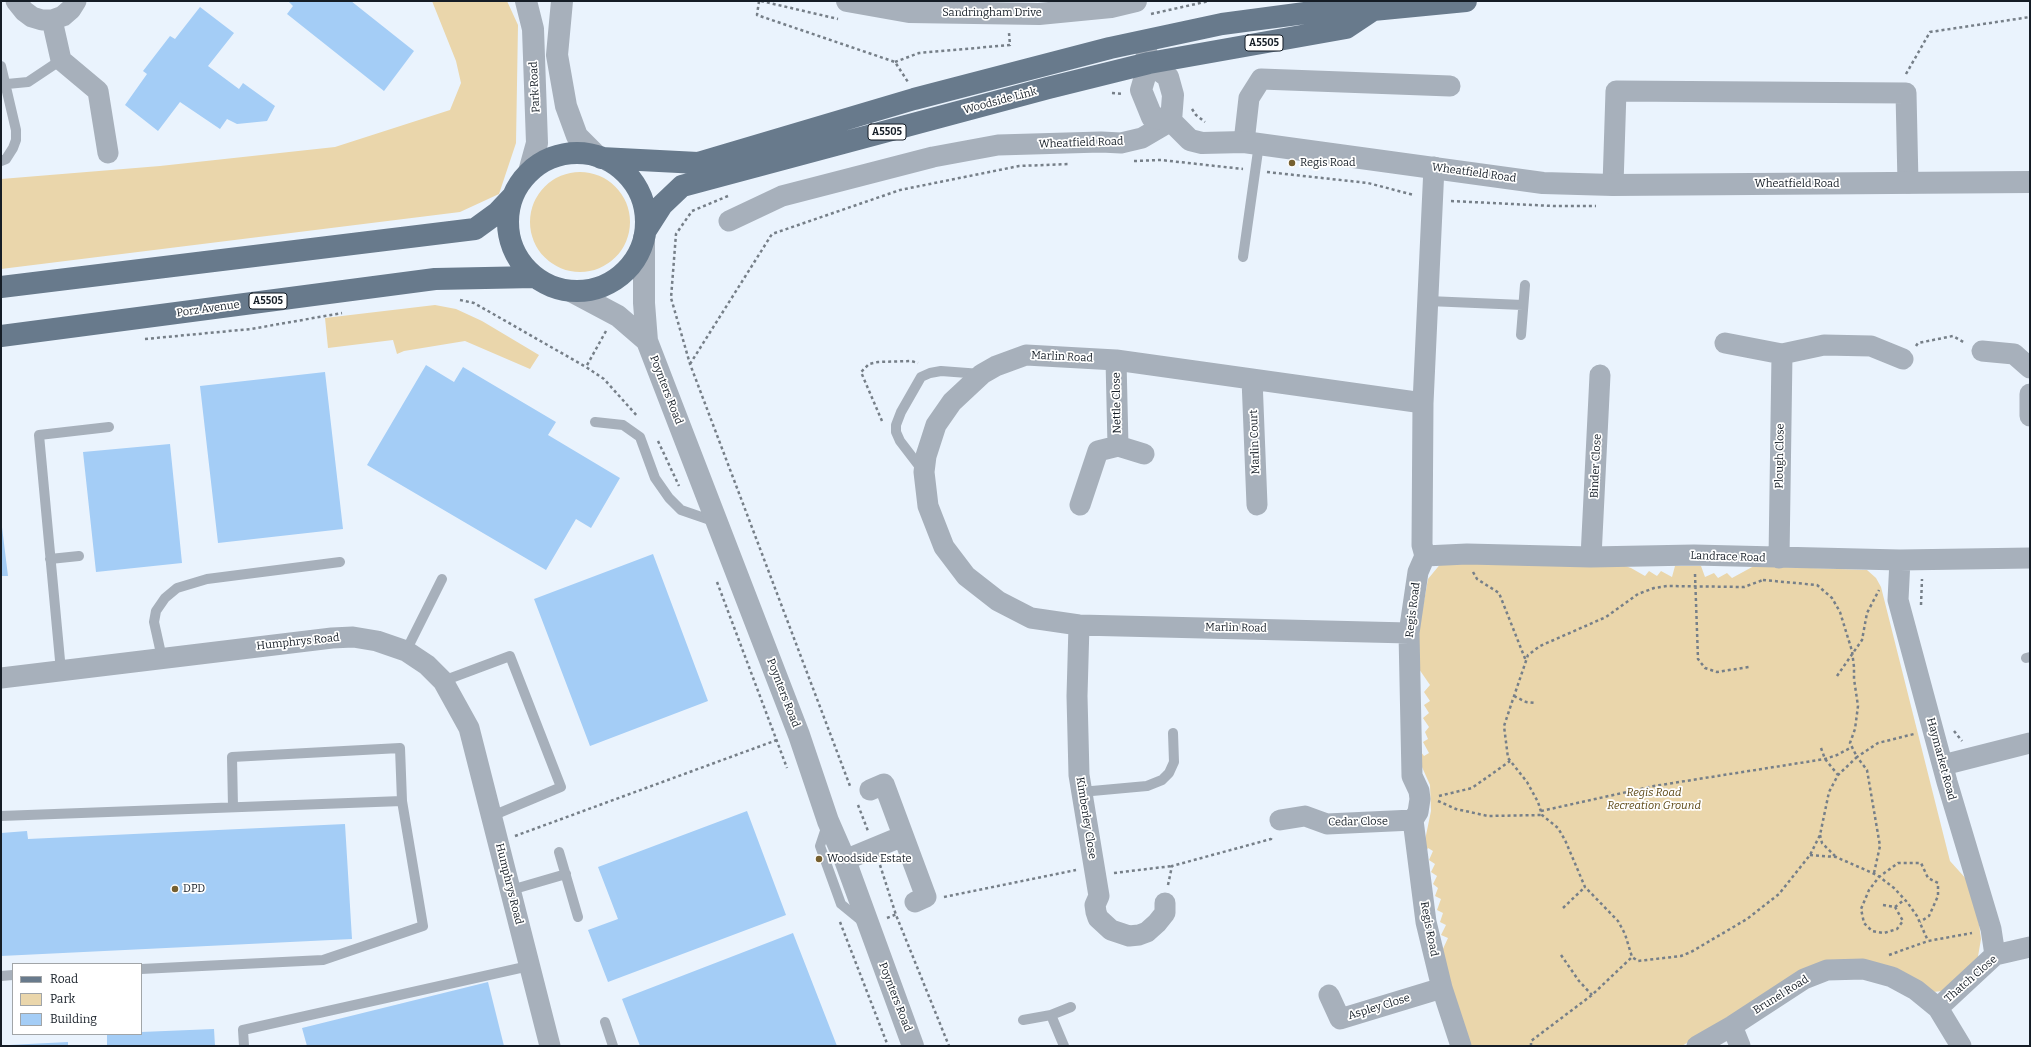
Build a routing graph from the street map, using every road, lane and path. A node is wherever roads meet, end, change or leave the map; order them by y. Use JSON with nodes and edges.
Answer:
{"nodes":[{"id":1,"x":16,"y":1,"type":"edge"},
{"id":2,"x":76,"y":1,"type":"edge"},
{"id":3,"x":526,"y":1,"type":"edge"},
{"id":4,"x":539,"y":1,"type":"edge"},
{"id":5,"x":547,"y":1,"type":"edge"},
{"id":6,"x":562,"y":1,"type":"edge"},
{"id":7,"x":759,"y":1,"type":"edge"},
{"id":8,"x":847,"y":1,"type":"edge"},
{"id":9,"x":1136,"y":1,"type":"edge"},
{"id":10,"x":1466,"y":1,"type":"edge"},
{"id":11,"x":1373,"y":10,"type":"junction"},
{"id":12,"x":2030,"y":17,"type":"edge"},
{"id":13,"x":52,"y":20,"type":"junction"},
{"id":14,"x":1009,"y":31,"type":"dead end"},
{"id":15,"x":1144,"y":42,"type":"junction"},
{"id":16,"x":61,"y":60,"type":"junction"},
{"id":17,"x":895,"y":62,"type":"junction"},
{"id":18,"x":1149,"y":63,"type":"junction"},
{"id":19,"x":1,"y":66,"type":"edge"},
{"id":20,"x":7,"y":84,"type":"junction"},
{"id":21,"x":1450,"y":86,"type":"dead end"},
{"id":22,"x":910,"y":87,"type":"dead end"},
{"id":23,"x":1895,"y":93,"type":"junction"},
{"id":24,"x":1189,"y":104,"type":"dead end"},
{"id":25,"x":1170,"y":121,"type":"junction"},
{"id":26,"x":1208,"y":125,"type":"dead end"},
{"id":27,"x":1252,"y":143,"type":"junction"},
{"id":28,"x":108,"y":153,"type":"dead end"},
{"id":29,"x":599,"y":157,"type":"junction"},
{"id":30,"x":1,"y":161,"type":"edge"},
{"id":31,"x":1129,"y":161,"type":"dead end"},
{"id":32,"x":1074,"y":164,"type":"dead end"},
{"id":33,"x":1434,"y":167,"type":"junction"},
{"id":34,"x":1256,"y":171,"type":"junction"},
{"id":35,"x":529,"y":172,"type":"junction"},
{"id":36,"x":2030,"y":182,"type":"edge"},
{"id":37,"x":1908,"y":183,"type":"junction"},
{"id":38,"x":1613,"y":185,"type":"junction"},
{"id":39,"x":513,"y":196,"type":"junction"},
{"id":40,"x":1421,"y":197,"type":"dead end"},
{"id":41,"x":728,"y":221,"type":"dead end"},
{"id":42,"x":645,"y":234,"type":"junction"},
{"id":43,"x":1243,"y":257,"type":"dead end"},
{"id":44,"x":535,"y":277,"type":"junction"},
{"id":45,"x":1525,"y":285,"type":"dead end"},
{"id":46,"x":1,"y":287,"type":"edge"},
{"id":47,"x":571,"y":291,"type":"junction"},
{"id":48,"x":1428,"y":302,"type":"junction"},
{"id":49,"x":474,"y":303,"type":"dead end"},
{"id":50,"x":1523,"y":305,"type":"junction"},
{"id":51,"x":606,"y":332,"type":"dead end"},
{"id":52,"x":1521,"y":335,"type":"dead end"},
{"id":53,"x":1,"y":336,"type":"edge"},
{"id":54,"x":647,"y":341,"type":"junction"},
{"id":55,"x":1725,"y":343,"type":"dead end"},
{"id":56,"x":1982,"y":351,"type":"joint"},
{"id":57,"x":1782,"y":354,"type":"junction"},
{"id":58,"x":1903,"y":359,"type":"joint"},
{"id":59,"x":1116,"y":360,"type":"junction"},
{"id":60,"x":925,"y":365,"type":"dead end"},
{"id":61,"x":586,"y":367,"type":"junction"},
{"id":62,"x":2030,"y":368,"type":"edge"},
{"id":63,"x":982,"y":374,"type":"junction"},
{"id":64,"x":1600,"y":374,"type":"dead end"},
{"id":65,"x":1252,"y":379,"type":"junction"},
{"id":66,"x":2030,"y":394,"type":"edge"},
{"id":67,"x":1424,"y":403,"type":"junction"},
{"id":68,"x":2030,"y":416,"type":"edge"},
{"id":69,"x":641,"y":420,"type":"dead end"},
{"id":70,"x":595,"y":422,"type":"dead end"},
{"id":71,"x":109,"y":427,"type":"dead end"},
{"id":72,"x":656,"y":438,"type":"dead end"},
{"id":73,"x":900,"y":441,"type":"junction"},
{"id":74,"x":1118,"y":446,"type":"junction"},
{"id":75,"x":1144,"y":454,"type":"dead end"},
{"id":76,"x":924,"y":472,"type":"junction"},
{"id":77,"x":682,"y":493,"type":"dead end"},
{"id":78,"x":1080,"y":505,"type":"dead end"},
{"id":79,"x":1257,"y":505,"type":"dead end"},
{"id":80,"x":716,"y":522,"type":"junction"},
{"id":81,"x":1694,"y":555,"type":"junction"},
{"id":82,"x":79,"y":556,"type":"dead end"},
{"id":83,"x":1425,"y":556,"type":"junction"},
{"id":84,"x":1591,"y":557,"type":"junction"},
{"id":85,"x":1778,"y":558,"type":"junction"},
{"id":86,"x":2030,"y":558,"type":"edge"},
{"id":87,"x":50,"y":559,"type":"junction"},
{"id":88,"x":1900,"y":560,"type":"junction"},
{"id":89,"x":340,"y":562,"type":"dead end"},
{"id":90,"x":1472,"y":570,"type":"dead end"},
{"id":91,"x":1922,"y":577,"type":"dead end"},
{"id":92,"x":442,"y":580,"type":"dead end"},
{"id":93,"x":716,"y":580,"type":"dead end"},
{"id":94,"x":1882,"y":586,"type":"dead end"},
{"id":95,"x":1695,"y":587,"type":"junction"},
{"id":96,"x":1922,"y":613,"type":"dead end"},
{"id":97,"x":1079,"y":625,"type":"junction"},
{"id":98,"x":1409,"y":633,"type":"junction"},
{"id":99,"x":406,"y":651,"type":"junction"},
{"id":100,"x":1853,"y":656,"type":"junction"},
{"id":101,"x":162,"y":658,"type":"junction"},
{"id":102,"x":1526,"y":661,"type":"junction"},
{"id":103,"x":1749,"y":667,"type":"dead end"},
{"id":104,"x":61,"y":671,"type":"junction"},
{"id":105,"x":1837,"y":676,"type":"dead end"},
{"id":106,"x":1,"y":678,"type":"edge"},
{"id":107,"x":443,"y":681,"type":"junction"},
{"id":108,"x":1514,"y":696,"type":"junction"},
{"id":109,"x":1534,"y":703,"type":"dead end"},
{"id":110,"x":1950,"y":726,"type":"dead end"},
{"id":111,"x":1174,"y":733,"type":"dead end"},
{"id":112,"x":1918,"y":733,"type":"dead end"},
{"id":113,"x":781,"y":738,"type":"dead end"},
{"id":114,"x":776,"y":740,"type":"junction"},
{"id":115,"x":2030,"y":743,"type":"edge"},
{"id":116,"x":779,"y":745,"type":"dead end"},
{"id":117,"x":1966,"y":746,"type":"dead end"},
{"id":118,"x":1852,"y":747,"type":"junction"},
{"id":119,"x":1821,"y":748,"type":"dead end"},
{"id":120,"x":1857,"y":757,"type":"junction"},
{"id":121,"x":1825,"y":759,"type":"junction"},
{"id":122,"x":1510,"y":761,"type":"junction"},
{"id":123,"x":1943,"y":765,"type":"junction"},
{"id":124,"x":1838,"y":775,"type":"junction"},
{"id":125,"x":1082,"y":792,"type":"junction"},
{"id":126,"x":859,"y":793,"type":"junction"},
{"id":127,"x":402,"y":801,"type":"junction"},
{"id":128,"x":233,"y":807,"type":"junction"},
{"id":129,"x":1541,"y":811,"type":"junction"},
{"id":130,"x":1542,"y":815,"type":"junction"},
{"id":131,"x":1,"y":816,"type":"edge"},
{"id":132,"x":492,"y":816,"type":"junction"},
{"id":133,"x":1280,"y":820,"type":"joint"},
{"id":134,"x":1413,"y":820,"type":"junction"},
{"id":135,"x":828,"y":821,"type":"junction"},
{"id":136,"x":1820,"y":835,"type":"junction"},
{"id":137,"x":903,"y":836,"type":"junction"},
{"id":138,"x":499,"y":842,"type":"junction"},
{"id":139,"x":874,"y":848,"type":"junction"},
{"id":140,"x":558,"y":852,"type":"dead end"},
{"id":141,"x":1810,"y":854,"type":"junction"},
{"id":142,"x":1836,"y":857,"type":"junction"},
{"id":143,"x":845,"y":860,"type":"junction"},
{"id":144,"x":1172,"y":866,"type":"junction"},
{"id":145,"x":1095,"y":871,"type":"junction"},
{"id":146,"x":1874,"y":873,"type":"junction"},
{"id":147,"x":566,"y":874,"type":"junction"},
{"id":148,"x":1880,"y":877,"type":"junction"},
{"id":149,"x":1585,"y":887,"type":"junction"},
{"id":150,"x":511,"y":890,"type":"junction"},
{"id":151,"x":920,"y":899,"type":"joint"},
{"id":152,"x":1904,"y":900,"type":"junction"},
{"id":153,"x":1165,"y":903,"type":"joint"},
{"id":154,"x":1883,"y":905,"type":"dead end"},
{"id":155,"x":1895,"y":907,"type":"junction"},
{"id":156,"x":1563,"y":908,"type":"dead end"},
{"id":157,"x":578,"y":917,"type":"dead end"},
{"id":158,"x":1920,"y":922,"type":"junction"},
{"id":159,"x":868,"y":926,"type":"junction"},
{"id":160,"x":1991,"y":929,"type":"junction"},
{"id":161,"x":1928,"y":941,"type":"junction"},
{"id":162,"x":2030,"y":947,"type":"edge"},
{"id":163,"x":1561,"y":955,"type":"dead end"},
{"id":164,"x":1882,"y":955,"type":"dead end"},
{"id":165,"x":1995,"y":955,"type":"junction"},
{"id":166,"x":1632,"y":957,"type":"junction"},
{"id":167,"x":529,"y":966,"type":"junction"},
{"id":168,"x":142,"y":969,"type":"edge"},
{"id":169,"x":12,"y":975,"type":"edge"},
{"id":170,"x":1,"y":976,"type":"edge"},
{"id":171,"x":1442,"y":988,"type":"junction"},
{"id":172,"x":1329,"y":995,"type":"dead end"},
{"id":173,"x":1592,"y":995,"type":"junction"},
{"id":174,"x":1071,"y":1007,"type":"dead end"},
{"id":175,"x":1938,"y":1008,"type":"junction"},
{"id":176,"x":1051,"y":1015,"type":"junction"},
{"id":177,"x":1023,"y":1020,"type":"dead end"},
{"id":178,"x":605,"y":1022,"type":"dead end"},
{"id":179,"x":1732,"y":1026,"type":"junction"},
{"id":180,"x":244,"y":1046,"type":"edge"},
{"id":181,"x":550,"y":1046,"type":"edge"},
{"id":182,"x":613,"y":1046,"type":"edge"},
{"id":183,"x":913,"y":1046,"type":"edge"},
{"id":184,"x":949,"y":1046,"type":"edge"},
{"id":185,"x":1064,"y":1046,"type":"edge"},
{"id":186,"x":1461,"y":1046,"type":"edge"},
{"id":187,"x":1531,"y":1046,"type":"edge"},
{"id":188,"x":1698,"y":1046,"type":"edge"},
{"id":189,"x":1740,"y":1046,"type":"edge"},
{"id":190,"x":1961,"y":1046,"type":"edge"}],
"edges":[{"from":1,"to":13,"type":"street"},
{"from":2,"to":13,"type":"street"},
{"from":3,"to":35,"type":"street","name":"Park Road"},
{"from":4,"to":5,"type":"street"},
{"from":6,"to":29,"type":"street"},
{"from":7,"to":17,"type":"path"},
{"from":8,"to":9,"type":"street","name":"Sandringham Drive"},
{"from":10,"to":11,"type":"main road","name":"Woodside Link","number":"A5505"},
{"from":11,"to":15,"type":"main road","name":"Woodside Link","number":"A5505"},
{"from":11,"to":18,"type":"main road","name":"Woodside Link","number":"A5505"},
{"from":12,"to":23,"type":"path"},
{"from":13,"to":16,"type":"street"},
{"from":14,"to":17,"type":"path"},
{"from":15,"to":18,"type":"street"},
{"from":15,"to":29,"type":"main road","name":"Woodside Link","number":"A5505"},
{"from":16,"to":20,"type":"lane"},
{"from":16,"to":28,"type":"street"},
{"from":17,"to":22,"type":"path"},
{"from":18,"to":25,"type":"street"},
{"from":18,"to":25,"type":"street"},
{"from":18,"to":42,"type":"main road","name":"Woodside Link","number":"A5505"},
{"from":19,"to":20,"type":"lane"},
{"from":20,"to":30,"type":"lane"},
{"from":21,"to":27,"type":"street"},
{"from":23,"to":37,"type":"street"},
{"from":23,"to":38,"type":"street"},
{"from":24,"to":26,"type":"path"},
{"from":25,"to":27,"type":"street","name":"Wheatfield Road"},
{"from":25,"to":41,"type":"street","name":"Wheatfield Road"},
{"from":27,"to":33,"type":"street","name":"Wheatfield Road"},
{"from":27,"to":34,"type":"lane"},
{"from":29,"to":35,"type":"main road"},
{"from":29,"to":42,"type":"main road"},
{"from":31,"to":34,"type":"path"},
{"from":32,"to":126,"type":"path"},
{"from":33,"to":38,"type":"street","name":"Wheatfield Road"},
{"from":33,"to":48,"type":"street"},
{"from":34,"to":40,"type":"path"},
{"from":34,"to":43,"type":"lane"},
{"from":35,"to":39,"type":"main road"},
{"from":36,"to":37,"type":"street","name":"Wheatfield Road"},
{"from":37,"to":38,"type":"street","name":"Wheatfield Road"},
{"from":39,"to":44,"type":"main road"},
{"from":39,"to":46,"type":"main road"},
{"from":42,"to":47,"type":"main road"},
{"from":42,"to":54,"type":"street","name":"Poynters Road"},
{"from":44,"to":47,"type":"main road"},
{"from":44,"to":53,"type":"main road","name":"Porz Avenue","number":"A5505"},
{"from":45,"to":50,"type":"lane"},
{"from":47,"to":54,"type":"street","name":"Poynters Road"},
{"from":48,"to":50,"type":"lane"},
{"from":48,"to":67,"type":"street"},
{"from":49,"to":61,"type":"path"},
{"from":50,"to":52,"type":"lane"},
{"from":51,"to":61,"type":"path"},
{"from":54,"to":80,"type":"street","name":"Poynters Road"},
{"from":55,"to":57,"type":"street"},
{"from":56,"to":58,"type":"path"},
{"from":56,"to":62,"type":"street"},
{"from":57,"to":58,"type":"street"},
{"from":57,"to":85,"type":"street","name":"Plough Close"},
{"from":59,"to":63,"type":"street","name":"Marlin Road"},
{"from":59,"to":65,"type":"street","name":"Marlin Road"},
{"from":59,"to":74,"type":"street","name":"Nettle Close"},
{"from":60,"to":73,"type":"path"},
{"from":61,"to":69,"type":"path"},
{"from":63,"to":73,"type":"lane"},
{"from":63,"to":76,"type":"street","name":"Marlin Road"},
{"from":64,"to":84,"type":"street","name":"Binder Close"},
{"from":65,"to":67,"type":"street","name":"Marlin Road"},
{"from":65,"to":79,"type":"street","name":"Marlin Court"},
{"from":66,"to":68,"type":"street"},
{"from":67,"to":83,"type":"street"},
{"from":70,"to":80,"type":"lane"},
{"from":71,"to":87,"type":"lane"},
{"from":72,"to":77,"type":"path"},
{"from":73,"to":76,"type":"lane"},
{"from":74,"to":75,"type":"street","name":"Nettle Close"},
{"from":74,"to":78,"type":"street","name":"Nettle Close"},
{"from":76,"to":97,"type":"street","name":"Marlin Road"},
{"from":80,"to":135,"type":"street","name":"Poynters Road"},
{"from":81,"to":84,"type":"street","name":"Landrace Road"},
{"from":81,"to":85,"type":"street","name":"Landrace Road"},
{"from":81,"to":95,"type":"path"},
{"from":82,"to":87,"type":"lane"},
{"from":83,"to":84,"type":"street","name":"Landrace Road"},
{"from":83,"to":98,"type":"street","name":"Regis Road"},
{"from":85,"to":88,"type":"street","name":"Landrace Road"},
{"from":86,"to":88,"type":"street","name":"Landrace Road"},
{"from":87,"to":104,"type":"lane"},
{"from":88,"to":123,"type":"street","name":"Haymarket Road"},
{"from":89,"to":101,"type":"lane"},
{"from":90,"to":102,"type":"path"},
{"from":91,"to":96,"type":"path"},
{"from":92,"to":99,"type":"lane"},
{"from":93,"to":114,"type":"path"},
{"from":94,"to":100,"type":"path"},
{"from":95,"to":100,"type":"path"},
{"from":95,"to":102,"type":"path"},
{"from":95,"to":103,"type":"path"},
{"from":97,"to":98,"type":"street","name":"Marlin Road"},
{"from":97,"to":125,"type":"street","name":"Kimberley Close"},
{"from":98,"to":134,"type":"street","name":"Regis Road"},
{"from":99,"to":101,"type":"street","name":"Humphrys Road"},
{"from":99,"to":107,"type":"street","name":"Humphrys Road"},
{"from":100,"to":105,"type":"path"},
{"from":100,"to":118,"type":"path"},
{"from":101,"to":104,"type":"street","name":"Humphrys Road"},
{"from":102,"to":108,"type":"path"},
{"from":104,"to":106,"type":"street","name":"Humphrys Road"},
{"from":107,"to":132,"type":"street","name":"Humphrys Road"},
{"from":107,"to":132,"type":"lane"},
{"from":108,"to":109,"type":"path"},
{"from":108,"to":122,"type":"path"},
{"from":110,"to":117,"type":"path"},
{"from":111,"to":125,"type":"lane"},
{"from":112,"to":120,"type":"path"},
{"from":113,"to":114,"type":"path"},
{"from":114,"to":116,"type":"path"},
{"from":114,"to":138,"type":"path"},
{"from":115,"to":123,"type":"street"},
{"from":118,"to":120,"type":"path"},
{"from":118,"to":121,"type":"path"},
{"from":119,"to":121,"type":"path"},
{"from":120,"to":124,"type":"path"},
{"from":120,"to":146,"type":"path"},
{"from":121,"to":124,"type":"path"},
{"from":121,"to":129,"type":"path"},
{"from":122,"to":129,"type":"path"},
{"from":122,"to":130,"type":"path"},
{"from":123,"to":160,"type":"street","name":"Haymarket Road"},
{"from":124,"to":136,"type":"path"},
{"from":125,"to":145,"type":"street","name":"Kimberley Close"},
{"from":126,"to":137,"type":"street"},
{"from":126,"to":139,"type":"path"},
{"from":127,"to":128,"type":"lane"},
{"from":127,"to":128,"type":"lane"},
{"from":127,"to":168,"type":"lane"},
{"from":128,"to":131,"type":"lane"},
{"from":129,"to":130,"type":"path"},
{"from":130,"to":149,"type":"path"},
{"from":132,"to":138,"type":"street","name":"Humphrys Road"},
{"from":133,"to":134,"type":"street","name":"Cedar Close"},
{"from":133,"to":144,"type":"path"},
{"from":134,"to":171,"type":"street","name":"Regis Road"},
{"from":135,"to":143,"type":"street","name":"Poynters Road"},
{"from":135,"to":159,"type":"lane"},
{"from":136,"to":141,"type":"path"},
{"from":136,"to":142,"type":"path"},
{"from":137,"to":139,"type":"street"},
{"from":137,"to":151,"type":"street"},
{"from":138,"to":150,"type":"street","name":"Humphrys Road"},
{"from":139,"to":143,"type":"street"},
{"from":139,"to":184,"type":"path"},
{"from":140,"to":147,"type":"lane"},
{"from":141,"to":142,"type":"path"},
{"from":141,"to":166,"type":"path"},
{"from":142,"to":146,"type":"path"},
{"from":143,"to":159,"type":"street","name":"Poynters Road"},
{"from":144,"to":145,"type":"path"},
{"from":144,"to":153,"type":"path"},
{"from":145,"to":151,"type":"path"},
{"from":145,"to":153,"type":"street","name":"Kimberley Close"},
{"from":146,"to":148,"type":"path"},
{"from":147,"to":150,"type":"lane"},
{"from":147,"to":157,"type":"lane"},
{"from":148,"to":152,"type":"path"},
{"from":148,"to":155,"type":"path"},
{"from":148,"to":158,"type":"path"},
{"from":149,"to":156,"type":"path"},
{"from":149,"to":166,"type":"path"},
{"from":150,"to":167,"type":"street","name":"Humphrys Road"},
{"from":152,"to":155,"type":"path"},
{"from":152,"to":158,"type":"path"},
{"from":154,"to":155,"type":"path"},
{"from":158,"to":161,"type":"path"},
{"from":159,"to":183,"type":"street","name":"Poynters Road"},
{"from":160,"to":161,"type":"path"},
{"from":160,"to":165,"type":"street","name":"Haymarket Road"},
{"from":161,"to":164,"type":"path"},
{"from":162,"to":165,"type":"street","name":"Thatch Close"},
{"from":163,"to":173,"type":"path"},
{"from":165,"to":175,"type":"street","name":"Thatch Close"},
{"from":166,"to":173,"type":"path"},
{"from":167,"to":180,"type":"lane"},
{"from":167,"to":181,"type":"street","name":"Humphrys Road"},
{"from":169,"to":170,"type":"lane"},
{"from":171,"to":172,"type":"street","name":"Aspley Close"},
{"from":171,"to":186,"type":"street","name":"Regis Road"},
{"from":173,"to":187,"type":"path"},
{"from":174,"to":176,"type":"lane"},
{"from":175,"to":179,"type":"street","name":"Brunel Road"},
{"from":175,"to":190,"type":"street","name":"Brunel Road"},
{"from":176,"to":177,"type":"lane"},
{"from":176,"to":185,"type":"lane"},
{"from":178,"to":182,"type":"lane"},
{"from":179,"to":188,"type":"street","name":"Brunel Road"},
{"from":179,"to":189,"type":"street"}]}
